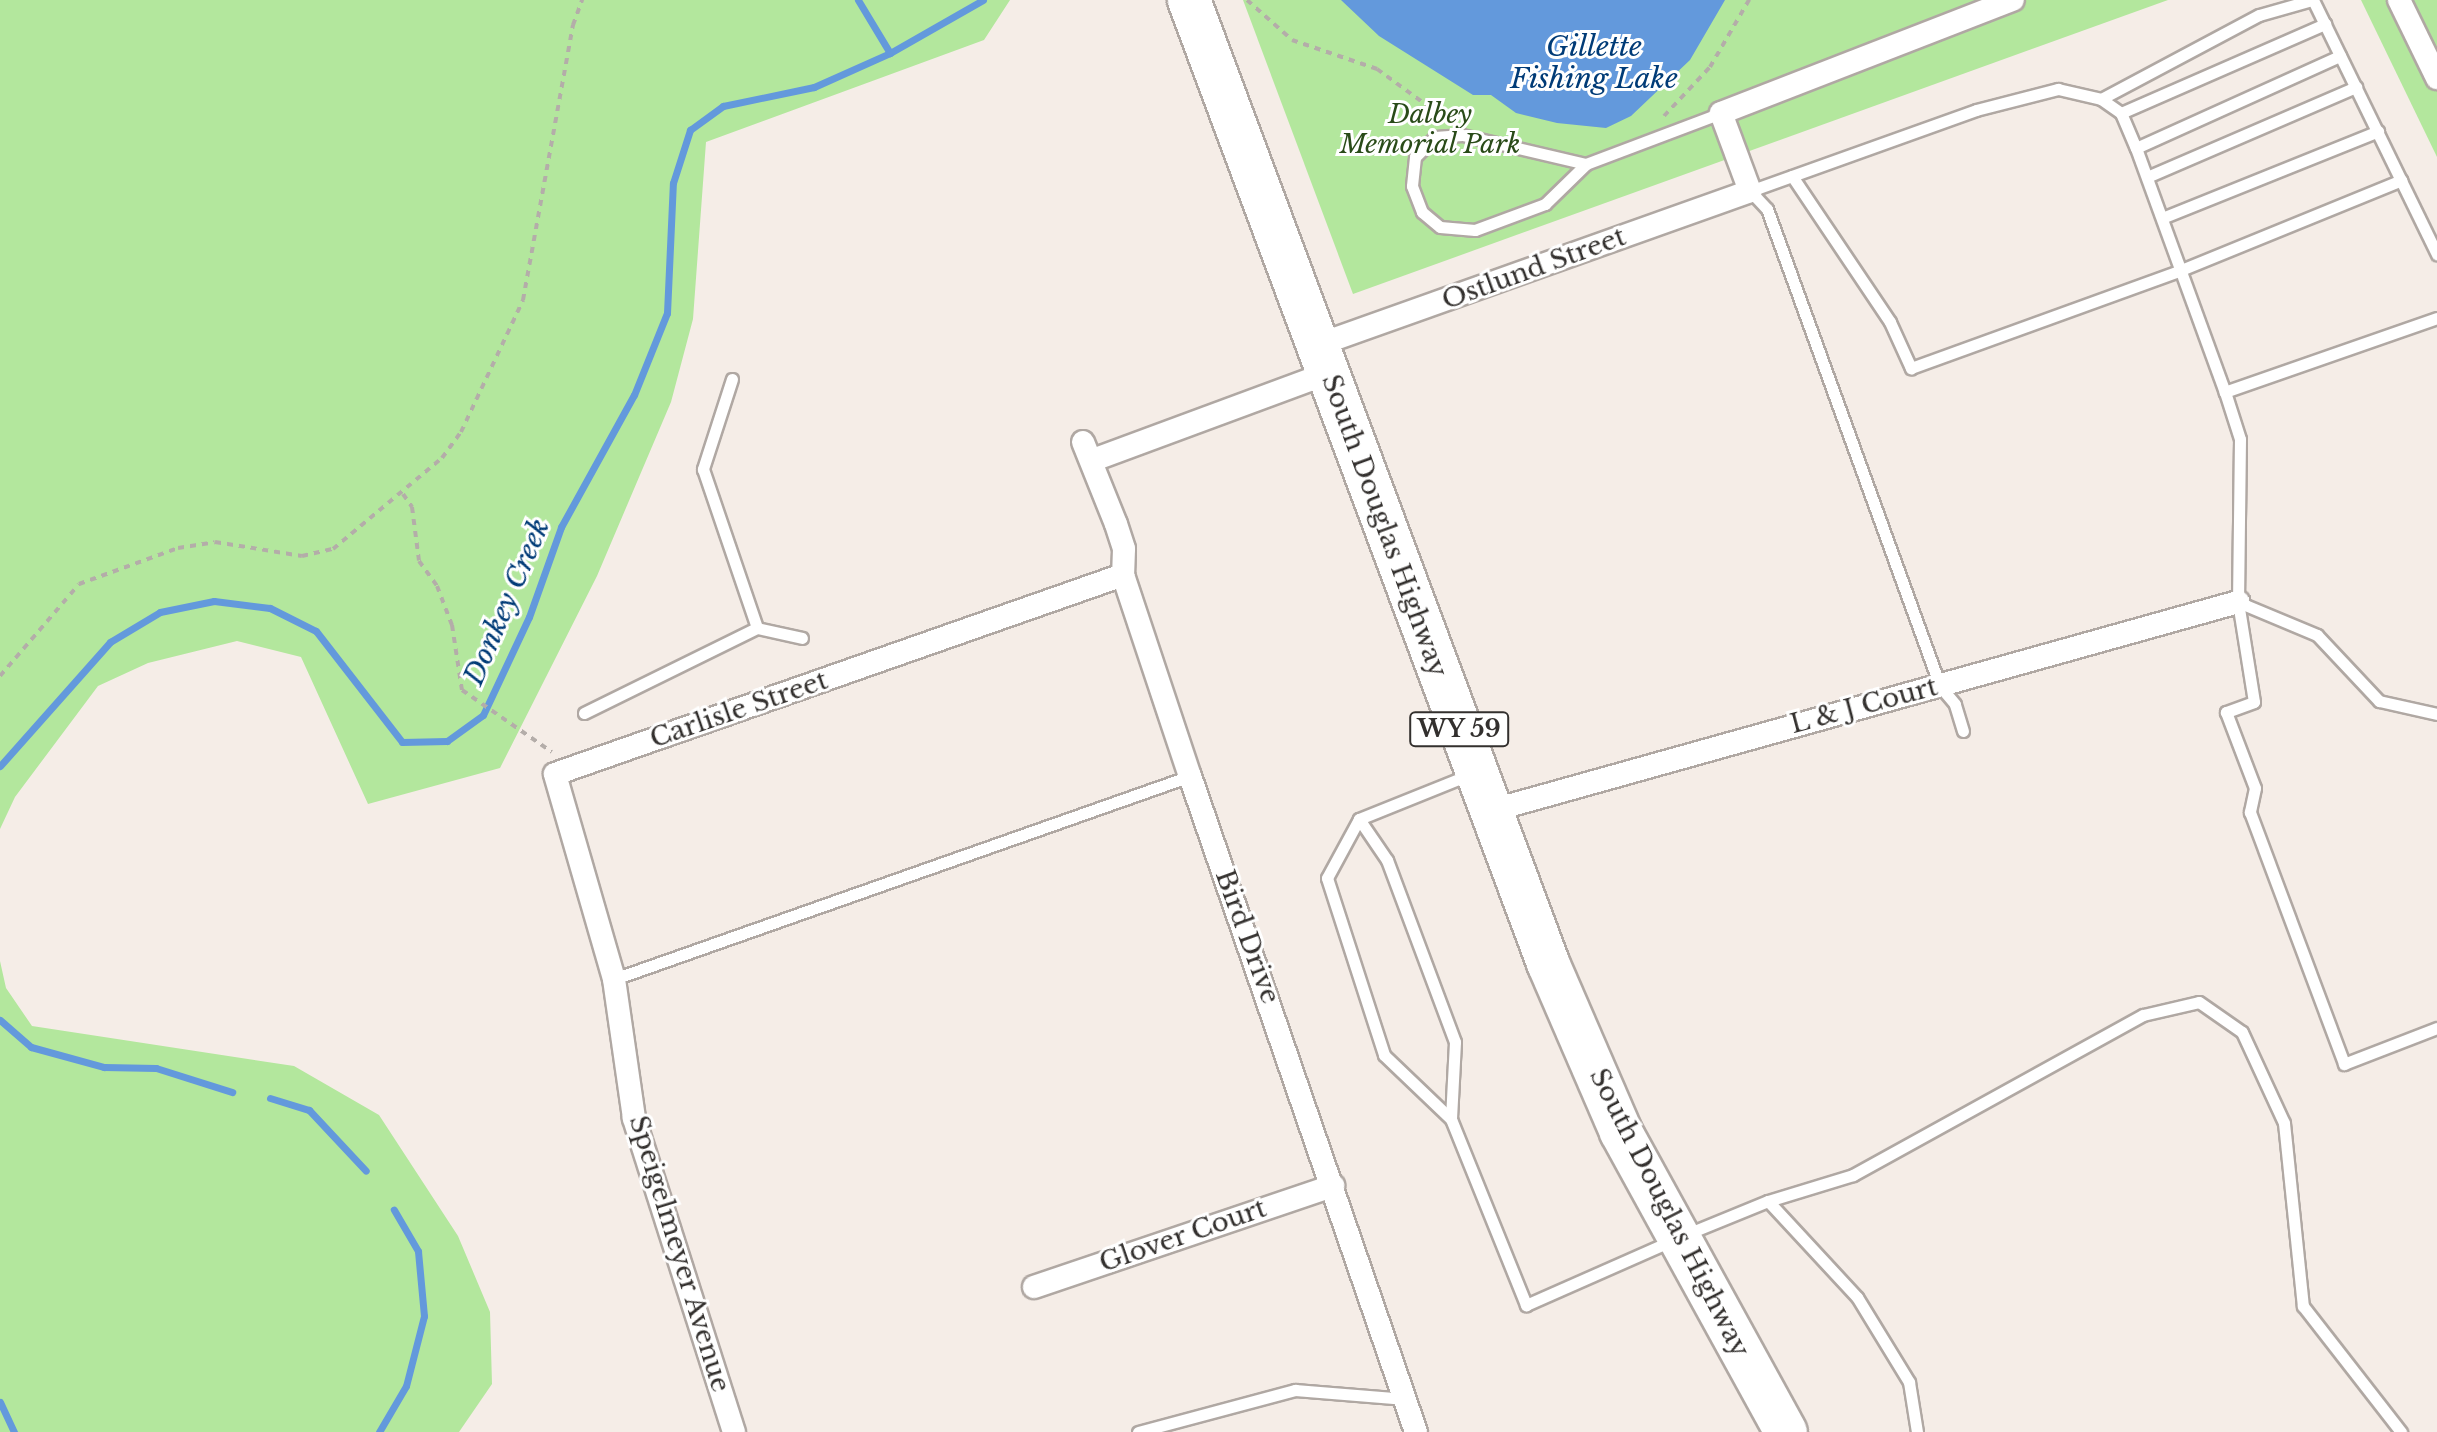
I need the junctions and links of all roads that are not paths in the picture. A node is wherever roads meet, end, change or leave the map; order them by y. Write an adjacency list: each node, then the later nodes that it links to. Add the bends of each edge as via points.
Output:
1 (1189, 0): 23 (highway, South Douglas Highway / WY 59)
2 (2013, 0): 10 (street)
3 (2312, 0): 5 (lane); 9 (lane, via 2259,15)
4 (2399, 0): 7 (street)
5 (2325, 24): 6 (lane); 11 (lane)
6 (2340, 56): 8 (lane); 13 (lane)
7 (2437, 78)
8 (2356, 87): 12 (lane); 16 (lane)
9 (2101, 99): 11 (lane); 15 (lane, via 2058,89 1976,110)
10 (1721, 113): 14 (lane); 18 (street)
11 (2121, 113): 13 (lane)
12 (2378, 131): 17 (lane); 19 (lane)
13 (2136, 148): 16 (lane)
14 (1586, 164): 14 (lane, via 1545,204 1475,230 1440,227 1422,212 1412,186 1415,157 1435,137 1462,135)
15 (1792, 176): 18 (lane); 21 (lane, via 1890,322 1911,368)
16 (2147, 177): 19 (lane)
17 (2401, 180): 20 (lane); 21 (lane)
18 (1750, 191): 23 (street, Ostlund Street); 30 (lane, via 1767,209)
19 (2162, 218): 21 (lane)
20 (2437, 254)
21 (2181, 270): 25 (lane)
22 (2437, 318): 25 (lane)
23 (1323, 359): 26 (street, Bird Drive, via 1088,451 1124,549); 34 (highway, South Douglas Highway / WY 59)
24 (732, 379): 28 (lane, via 703,469)
25 (2225, 392): 27 (lane, via 2240,439)
26 (1123, 575): 35 (street, Bird Drive); 38 (street, Carlisle Street, via 555,774)
27 (2238, 602): 30 (street, L & J Court); 32 (lane, via 2317,635 2379,701); 39 (lane, via 2254,702 2226,712 2255,788 2250,812 2344,1064)
28 (757, 628): 29 (lane); 31 (lane)
29 (802, 638)
30 (1940, 686): 33 (lane, via 1955,704); 36 (street, L & J Court)
31 (584, 713)
32 (2437, 715)
33 (1963, 731)
34 (1475, 772): 36 (highway, South Douglas Highway / WY 59); 37 (lane)
35 (1190, 776): 38 (lane); 41 (street, Bird Drive)
36 (1490, 811): 43 (highway, South Douglas Highway / WY 59, via 1615,1118)
37 (1359, 819): 40 (lane, via 1387,860 1455,1042); 40 (lane, via 1327,878 1384,1055)
38 (614, 979): 47 (street, Speigelmeyer Avenue, via 634,1118)
39 (2437, 1028)
40 (1451, 1119): 43 (lane, via 1526,1305)
41 (1333, 1186): 44 (street, Glover Court); 45 (street, Bird Drive)
42 (1768, 1201): 43 (lane); 51 (lane, via 1857,1297 1909,1382); 52 (lane, via 1853,1175 2143,1015 2199,1002 2242,1032 2284,1123 2303,1306)
43 (1676, 1238): 50 (highway, South Douglas Highway / WY 59)
44 (1034, 1287)
45 (1406, 1399): 46 (lane, via 1295,1390); 49 (street, Bird Drive)
46 (1159, 1428): 48 (lane)
47 (734, 1432)
48 (1138, 1432)
49 (1416, 1432)
50 (1786, 1432)
51 (1917, 1432)
52 (2401, 1432)

